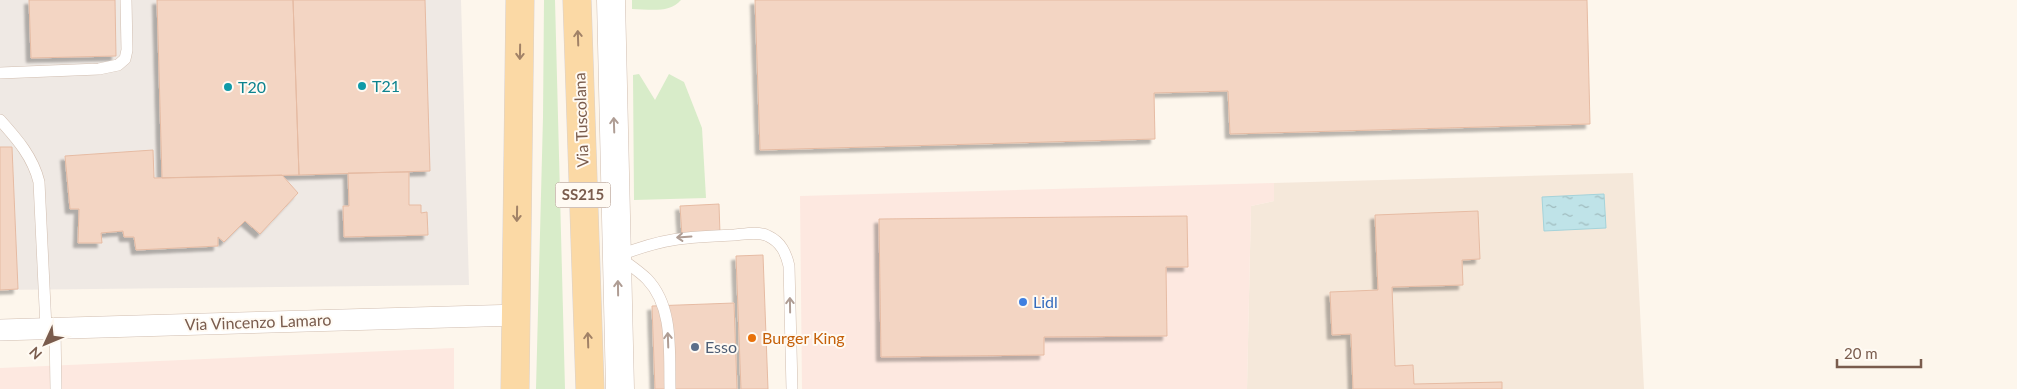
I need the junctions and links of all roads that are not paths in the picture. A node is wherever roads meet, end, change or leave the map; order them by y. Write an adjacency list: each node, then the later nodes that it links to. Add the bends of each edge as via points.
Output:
1 (126, 0): 5 (lane, via 127,50 125,59 118,64 99,69)
2 (577, 0): 13 (main road, Via Tuscolana / SS215, one-way to 2)
3 (611, 0): 7 (street, Via Tuscolana, one-way to 3)
4 (520, 1): 8 (main road, one-way to 8)
5 (0, 73)
6 (0, 120): 9 (lane, via 26,151 39,182)
7 (618, 256): 14 (street, Via Tuscolana, one-way to 7); 15 (lane, one-way to 7, via 667,320 661,300 646,278); 16 (lane, one-way to 7, via 789,266 785,252 775,240 761,234 676,238 654,242)
8 (515, 315): 9 (street, Via Vincenzo Lamaro); 12 (main road)
9 (50, 328): 10 (street, Via Vincenzo Lamaro); 11 (lane)
10 (0, 330)
11 (56, 389)
12 (515, 389)
13 (590, 389)
14 (620, 389)
15 (670, 389)
16 (792, 389)

